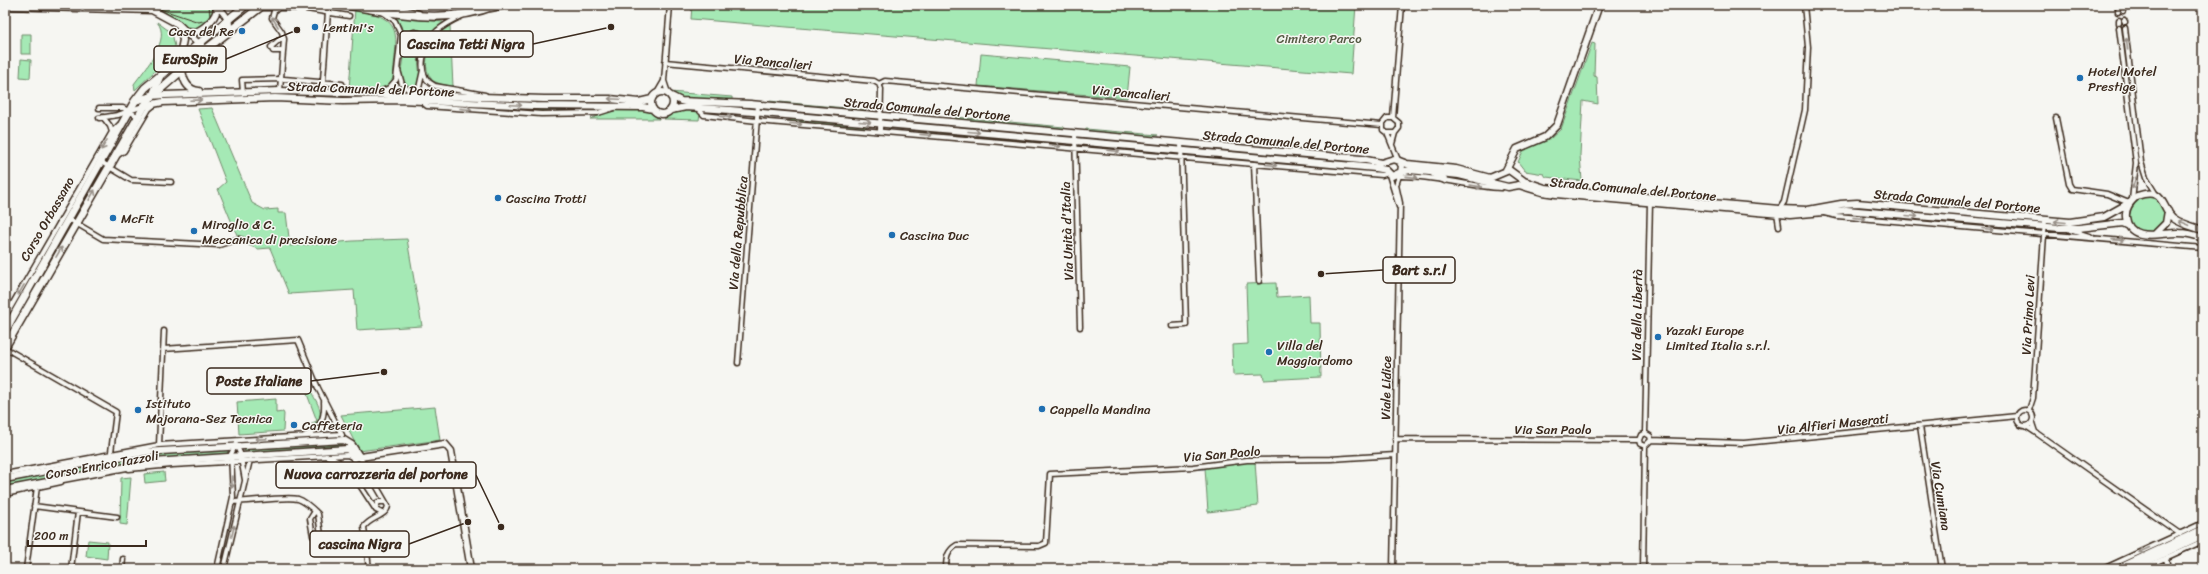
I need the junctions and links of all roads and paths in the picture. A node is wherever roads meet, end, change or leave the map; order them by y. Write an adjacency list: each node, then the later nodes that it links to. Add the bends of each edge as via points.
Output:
1 (217, 5): 28 (street); 32 (street, via 209,24 196,32)
2 (246, 5): 28 (main road, Corso Orbassano)
3 (347, 5): 19 (main road)
4 (365, 5): 24 (main road)
5 (388, 5): 27 (street)
6 (496, 5): 20 (main road)
7 (510, 5): 20 (street)
8 (670, 5): 40 (street)
9 (1402, 5): 77 (street)
10 (1599, 5): 94 (street, via 1557,125 1545,137 1520,147)
11 (1804, 5): 117 (street, via 1808,47 1805,110 1784,199)
12 (2119, 5): 23 (street)
13 (2125, 5): 21 (street)
14 (5, 6): 15 (street)
15 (62, 6): 16 (street)
16 (145, 7): 29 (street, via 167,16)
17 (261, 7): 18 (street, Corso Orbassano); 33 (main road, Corso Orbassano)
18 (280, 7): 22 (street, Corso Orbassano); 34 (street, one-way to 18, via 272,18 274,11)
19 (376, 10): 24 (main road); 39 (street, via 392,18 400,30)
20 (485, 10): 26 (main road)
21 (2124, 11)
22 (328, 12): 25 (street, Corso Orbassano); 48 (street, Strada Comunale del Portone)
23 (2118, 12)
24 (401, 13): 27 (main road)
25 (349, 16)
26 (462, 16): 27 (main road); 41 (street, via 442,27 433,36)
27 (437, 17)
28 (228, 20): 33 (street, via 230,25); 35 (main road, Corso Orbassano)
29 (178, 24): 32 (street); 38 (street, via 183,40)
30 (2120, 28): 82 (street)
31 (2125, 28): 82 (street, one-way to 31)
32 (186, 31): 35 (street)
33 (226, 34): 36 (main road, Corso Orbassano)
34 (284, 39): 37 (street, Strada Comunale del Portone); 37 (street, via 280,39 271,47 273,51)
35 (199, 44): 36 (street); 38 (main road, Corso Orbassano)
36 (205, 50): 42 (main road, Corso Orbassano)
37 (283, 51): 46 (street, Strada Comunale del Portone)
38 (179, 60): 45 (main road, Corso Orbassano)
39 (399, 61): 41 (street, via 405,37 414,32 419,33 424,39); 43 (street)
40 (666, 62): 47 (street); 50 (street, Via Pancalieri, via 866,80)
41 (422, 63): 44 (street)
42 (182, 69): 53 (street, via 188,87); 59 (main road, Corso Orbassano)
43 (398, 70): 56 (street, via 402,84); 57 (street, via 396,80 389,88)
44 (423, 70): 56 (street, via 419,88); 60 (street, via 429,82 435,86)
45 (161, 75): 59 (street); 62 (main road, Corso Orbassano)
46 (281, 80): 48 (street, Strada Comunale del Portone); 51 (street, Strada Comunale del Portone); 52 (street, Strada Comunale del Portone, via 242,80)
47 (664, 82): 55 (street); 58 (street)
48 (323, 83): 49 (street, Strada Comunale del Portone); 54 (street, Strada Comunale del Portone)
49 (342, 84)
50 (879, 84): 76 (street); 83 (street, Via Pancalieri, via 885,81)
51 (280, 91): 52 (street, Strada Comunale del Portone); 54 (street, Strada Comunale del Portone)
52 (243, 92): 53 (street, Strada Comunale del Portone)
53 (208, 93): 59 (street, Strada Comunale del Portone)
54 (322, 93): 57 (street, Strada Comunale del Portone)
55 (657, 93): 58 (street); 61 (street)
56 (413, 94): 57 (street, Strada Comunale del Portone); 60 (street, Strada Comunale del Portone); 63 (street); 64 (street)
57 (364, 95)
58 (670, 95): 66 (street, Strada Comunale del Portone, via 681,100); 72 (street, via 673,101)
59 (152, 96): 62 (street, Strada Comunale del Portone); 65 (street); 67 (main road, Corso Orbassano)
60 (493, 97): 61 (street, Strada Comunale del Portone, one-way to 60, via 639,102 610,99)
61 (652, 99): 71 (street)
62 (136, 100): 73 (main road, Corso Orbassano)
63 (400, 100): 64 (street, Strada Comunale del Portone); 65 (street, Strada Comunale del Portone, one-way to 63, via 275,98)
64 (421, 101): 68 (street, Strada Comunale del Portone, one-way to 68); 68 (street, Strada Comunale del Portone, one-way to 68, via 427,106 541,114 598,113)
65 (160, 102): 67 (street, Strada Comunale del Portone); 84 (street, Corso Orbassano, via 149,109)
66 (758, 105): 74 (street, Via della Repubblica); 76 (street, Strada Comunale del Portone)
67 (143, 106): 73 (street, Strada Comunale del Portone); 75 (main road, Corso Orbassano)
68 (615, 107): 71 (street, Strada Comunale del Portone)
69 (696, 107): 72 (street, Strada Comunale del Portone); 74 (street, Strada Comunale del Portone); 79 (street, Strada Comunale del Portone, one-way to 79, via 704,115)
70 (99, 108): 73 (street, Strada Comunale del Portone, via 123,108)
71 (653, 109): 72 (street, via 661,114)
72 (672, 110)
73 (128, 111): 75 (street); 80 (main road, Corso Orbassano); 86 (street, Strada Comunale del Portone, via 101,118 110,126)
74 (758, 112): 79 (street, Via della Repubblica); 81 (street, Strada Comunale del Portone, one-way to 81)
75 (138, 116): 84 (street); 95 (main road, Corso Orbassano)
76 (879, 116): 81 (street); 89 (street, Strada Comunale del Portone)
77 (1393, 118): 83 (street, via 1385,119); 88 (street, via 1399,123 1399,128)
78 (2056, 118): 115 (street, via 2072,189 2107,194)
79 (758, 120): 85 (street, Strada Comunale del Portone, one-way to 85); 141 (street, Via della Repubblica)
80 (122, 121): 86 (street, Corso Orbassano); 97 (main road, Corso Orbassano, via 119,132)
81 (879, 123): 85 (street); 91 (street, Strada Comunale del Portone, one-way to 91)
82 (2134, 124): 113 (street, via 2146,178); 115 (street, one-way to 115, via 2137,173)
83 (1382, 125): 87 (street)
84 (139, 128): 95 (street, Corso Orbassano, via 124,152)
85 (880, 131): 91 (street, Strada Comunale del Portone, one-way to 91)
86 (112, 132): 107 (street, Corso Orbassano, one-way to 107)
87 (1387, 133): 88 (street); 92 (street)
88 (1394, 133): 92 (street)
89 (1075, 134): 90 (street, Strada Comunale del Portone); 91 (street, Via Unità d'Italia)
90 (1181, 143): 93 (street); 96 (street, Strada Comunale del Portone, via 1381,163)
91 (1075, 144): 93 (street, Strada Comunale del Portone, one-way to 93); 136 (street, Via Unità d'Italia)
92 (1392, 146): 96 (street)
93 (1181, 154): 98 (street, Strada Comunale del Portone); 99 (street, Strada Comunale del Portone); 135 (street, via 1186,325)
94 (1511, 158): 103 (street); 106 (street)
95 (113, 159): 100 (main road, Corso Orbassano)
96 (1394, 161): 103 (street, Strada Comunale del Portone, via 1456,169 1493,178); 104 (street, Strada Comunale del Portone); 105 (street, via 1402,166)
97 (101, 162): 100 (street); 107 (main road, Corso Orbassano)
98 (1254, 164): 101 (street, Strada Comunale del Portone, one-way to 101); 133 (street)
99 (1343, 164): 101 (street, Strada Comunale del Portone); 104 (street, Strada Comunale del Portone)
100 (108, 166): 111 (street, via 131,180); 121 (main road, Corso Orbassano, one-way to 100)
101 (1327, 170): 104 (street, Strada Comunale del Portone, via 1382,175)
102 (1431, 172): 105 (street, Strada Comunale del Portone); 108 (street); 109 (street, Strada Comunale del Portone)
103 (1504, 172): 106 (street, Strada Comunale del Portone); 112 (street, via 1500,179)
104 (1388, 173): 105 (street, Strada Comunale del Portone, via 1395,176); 116 (street, Viale Lidice)
105 (1400, 174): 110 (street, Strada Comunale del Portone, one-way to 110); 116 (street, Viale Lidice, via 1396,185 1400,199)
106 (1516, 174): 112 (street); 114 (street, Strada Comunale del Portone, via 1534,185 1545,188)
107 (91, 175): 120 (main road, Corso Orbassano); 134 (street, Corso Orbassano, one-way to 134)
108 (1438, 175): 109 (street); 110 (street, Strada Comunale del Portone)
109 (1446, 176): 110 (street, Strada Comunale del Portone); 112 (street, Strada Comunale del Portone, one-way to 112)
110 (1426, 178)
111 (171, 182)
112 (1508, 186): 114 (street, Strada Comunale del Portone, via 1520,185 1542,192)
113 (2157, 196): 115 (street, Strada Comunale del Portone, via 2142,194); 118 (street)
114 (1650, 200): 117 (street, Strada Comunale del Portone); 150 (street, Via della Libertà)
115 (2131, 202): 122 (street, Strada Comunale del Portone, one-way to 122, via 2096,219); 124 (street, via 2126,215)
116 (1399, 207): 153 (street, Viale Lidice)
117 (1778, 211): 119 (street, Strada Comunale del Portone, via 1800,215); 122 (street, Strada Comunale del Portone, via 1808,210 1857,203); 123 (street)
118 (2168, 211): 126 (street, one-way to 118, via 2175,219); 128 (street, via 2163,228)
119 (1820, 212): 122 (street, Strada Comunale del Portone, one-way to 122, via 1846,210); 127 (street, Strada Comunale del Portone, one-way to 127, via 1837,216)
120 (69, 219): 121 (street, Corso Orbassano); 137 (main road, Corso Orbassano)
121 (76, 223): 130 (street, Corso Orbassano, via 103,240 219,245); 139 (main road, Corso Orbassano, one-way to 121)
122 (2044, 223): 125 (street, Strada Comunale del Portone); 127 (street, Via Primo Levi)
123 (1779, 226)
124 (2129, 226): 125 (street, Strada Comunale del Portone, via 2123,223); 128 (street, Strada Comunale del Portone, via 2139,234)
125 (2060, 228): 131 (street, Strada Comunale del Portone)
126 (2203, 230)
127 (2043, 234): 131 (street, Strada Comunale del Portone); 143 (street, Via Primo Levi, via 2034,398)
128 (2153, 235): 129 (street, Strada Comunale del Portone, via 2181,233)
129 (2203, 238)
130 (238, 239)
131 (2098, 239): 132 (street, Strada Comunale del Portone, one-way to 132)
132 (2203, 248)
133 (1259, 281)
134 (5, 317)
135 (1172, 326)
136 (1080, 327)
137 (5, 331)
138 (164, 331): 140 (street, Corso Enrico Tazzoli)
139 (5, 347): 144 (street, Corso Orbassano)
140 (163, 349): 142 (street, Corso Enrico Tazzoli, via 298,340); 157 (street, Corso Enrico Tazzoli)
141 (738, 363)
142 (324, 400): 151 (street, Corso Enrico Tazzoli, via 322,422); 152 (street, Corso Enrico Tazzoli)
143 (2029, 410): 145 (street, via 2021,411); 146 (street, via 2033,414)
144 (116, 412): 163 (street, Corso Enrico Tazzoli)
145 (2017, 416): 147 (street, Via Alfieri Maserati); 148 (street, via 2019,423)
146 (2032, 423): 148 (street); 149 (street)
147 (1920, 426): 155 (street, Via Alfieri Maserati, via 1744,443); 208 (street, Via Cumiana)
148 (2026, 426): 149 (street)
149 (2035, 432): 193 (street)
150 (1645, 433): 154 (street); 155 (street)
151 (300, 437): 152 (street, Corso Enrico Tazzoli); 156 (street, Corso Enrico Tazzoli, one-way to 156)
152 (343, 437): 158 (street, Corso Enrico Tazzoli); 162 (street, Corso Enrico Tazzoli); 167 (street, Corso Enrico Tazzoli, via 350,442)
153 (1395, 439): 154 (street, Via San Paolo); 166 (street, Viale Lidice)
154 (1638, 440): 159 (street)
155 (1651, 440): 159 (street)
156 (182, 443): 157 (street, Corso Enrico Tazzoli); 161 (street)
157 (159, 445): 160 (street, Corso Enrico Tazzoli)
158 (236, 446): 161 (street, Corso Enrico Tazzoli); 170 (street); 171 (street)
159 (1646, 446): 207 (street)
160 (140, 448): 163 (street, Corso Enrico Tazzoli); 164 (street, Corso Enrico Tazzoli)
161 (191, 448): 164 (street, Corso Enrico Tazzoli)
162 (348, 449): 168 (street, Corso Enrico Tazzoli); 170 (street, Corso Enrico Tazzoli)
163 (111, 452): 174 (street, Corso Enrico Tazzoli)
164 (128, 454): 175 (street, Corso Enrico Tazzoli)
165 (322, 455): 168 (street, Corso Enrico Tazzoli); 172 (street, Corso Enrico Tazzoli); 179 (street, Corso Enrico Tazzoli, via 348,468)
166 (1395, 455): 205 (street, Via San Paolo, via 1247,460 1193,467 1050,474 1046,544 957,545 948,553); 206 (street, Viale Lidice)
167 (359, 456): 168 (street, Corso Enrico Tazzoli); 185 (street, Corso Enrico Tazzoli); 204 (street, Corso Enrico Tazzoli, via 443,444 449,446)
168 (352, 457): 179 (street, Corso Enrico Tazzoli, via 364,480)
169 (196, 458): 171 (street, Corso Enrico Tazzoli); 173 (street); 181 (street, Corso Enrico Tazzoli, via 138,463)
170 (241, 458): 171 (street, Corso Enrico Tazzoli); 172 (street, Corso Enrico Tazzoli); 178 (street)
171 (231, 459): 173 (street, Corso Enrico Tazzoli); 183 (street, one-way to 183)
172 (250, 460): 178 (street)
173 (204, 463): 180 (street, Corso Enrico Tazzoli, via 120,470)
174 (21, 470): 175 (street, Corso Enrico Tazzoli); 176 (street, Corso Enrico Tazzoli)
175 (34, 473): 177 (street, Corso Enrico Tazzoli)
176 (5, 474)
177 (5, 479)
178 (245, 480): 184 (street)
179 (361, 484): 188 (street, Corso Enrico Tazzoli)
180 (36, 487): 182 (street, Corso Enrico Tazzoli); 186 (street)
181 (5, 490)
182 (5, 494)
183 (232, 502): 184 (street); 201 (street)
184 (240, 502): 187 (street, via 299,499); 202 (street, one-way to 184)
185 (385, 502): 188 (street, via 378,502); 188 (street, via 388,509)
186 (34, 506): 189 (street); 198 (street)
187 (315, 511): 187 (street, via 310,518 313,536 321,535)
188 (378, 511): 203 (street, via 364,527)
189 (78, 512): 190 (street); 199 (street)
190 (117, 517)
191 (2203, 523): 193 (street)
192 (2203, 529): 210 (street)
193 (2180, 534): 209 (street, one-way to 209)
194 (2203, 535): 211 (street)
195 (2203, 540): 196 (street)
196 (2166, 558): 212 (street); 213 (street)
197 (123, 559): 200 (street)
198 (26, 569)
199 (71, 569)
200 (122, 569)
201 (217, 569)
202 (224, 569)
203 (369, 569)
204 (471, 569)
205 (946, 569)
206 (1393, 569)
207 (1643, 569)
208 (1942, 569)
209 (2103, 569)
210 (2117, 569)
211 (2131, 569)
212 (2141, 569)
213 (2168, 569)

